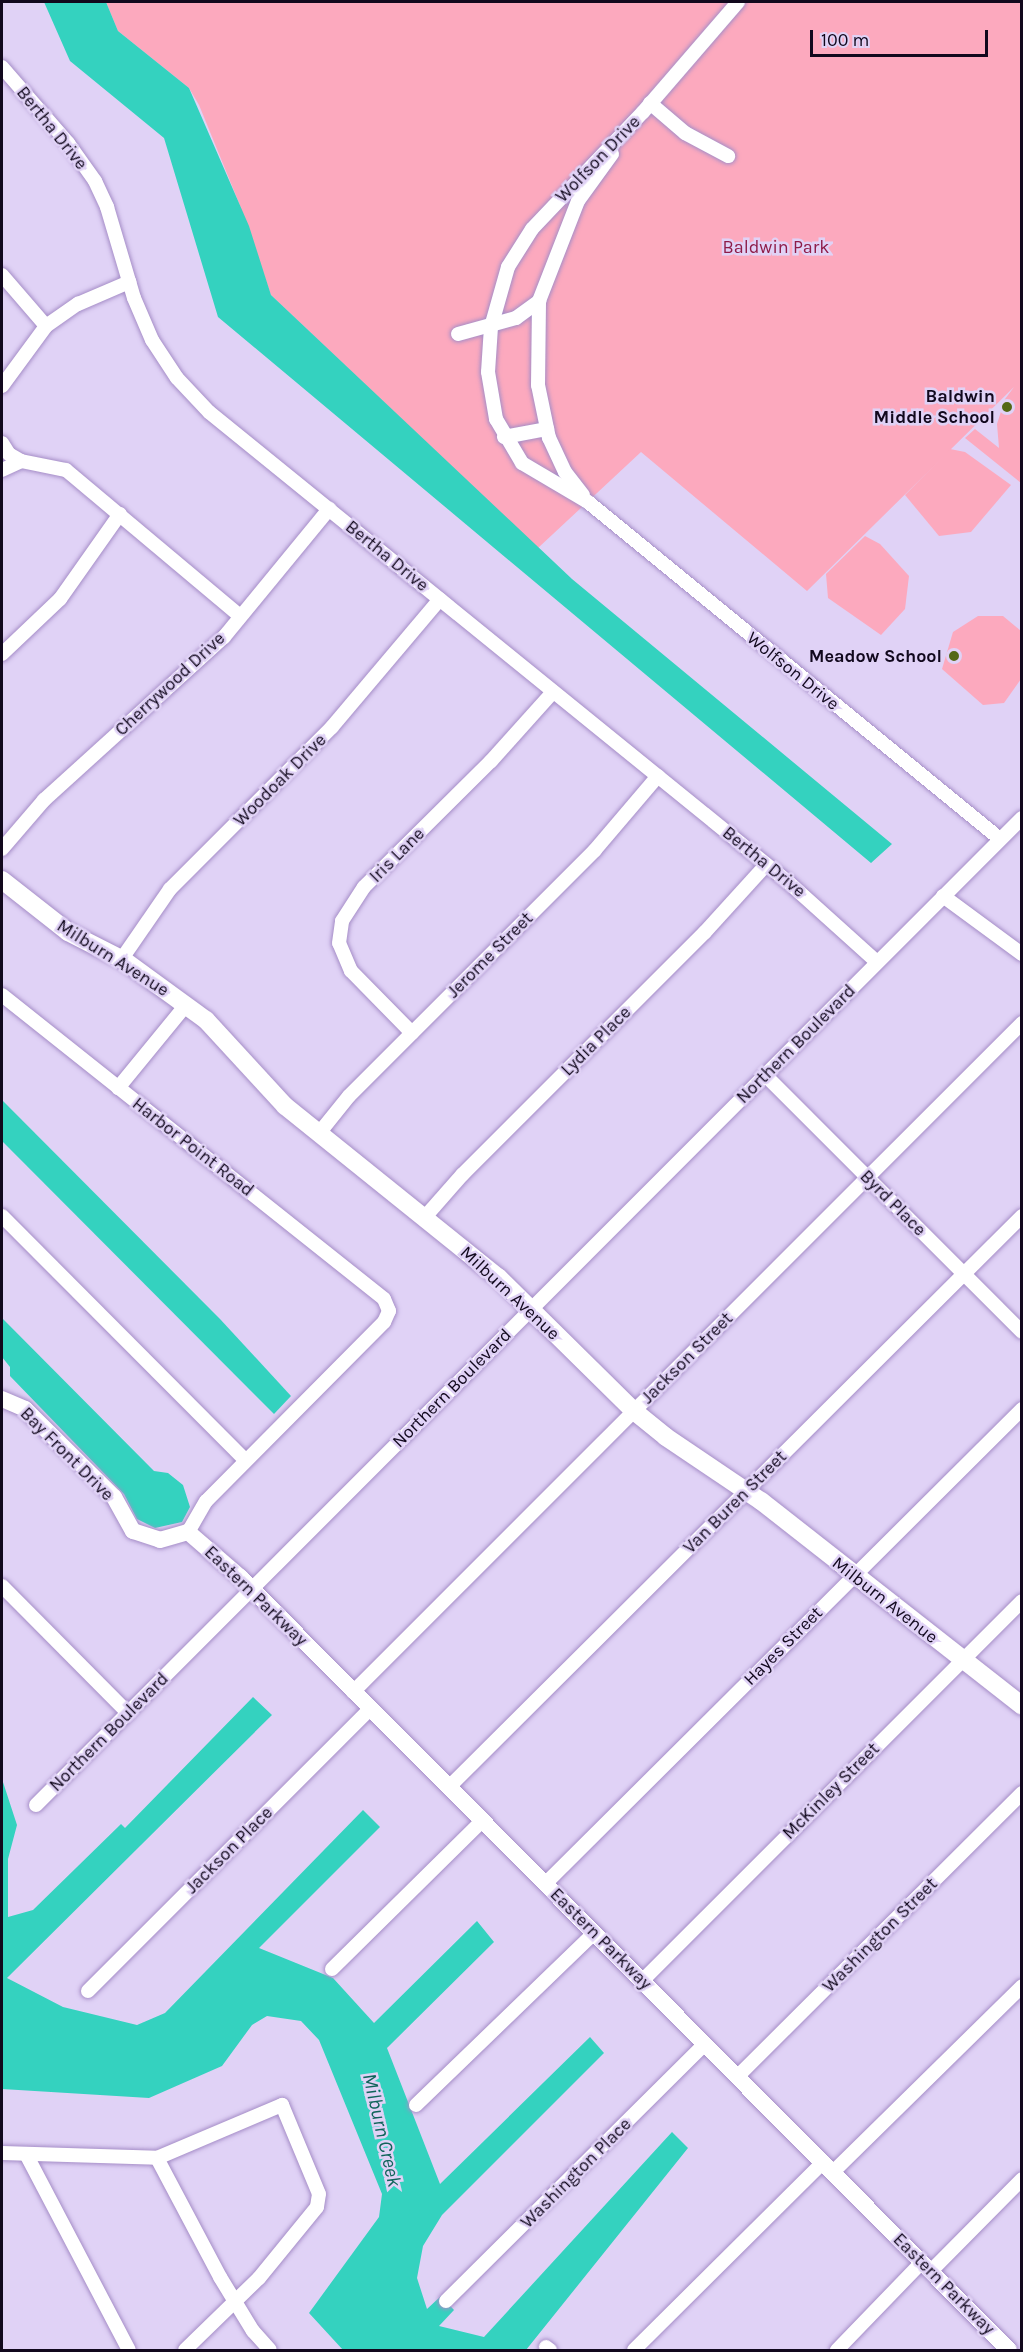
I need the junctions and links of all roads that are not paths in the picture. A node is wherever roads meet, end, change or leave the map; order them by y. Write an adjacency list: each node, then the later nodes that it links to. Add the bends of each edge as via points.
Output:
1 (738, 2): 3 (street)
2 (2, 67): 6 (street, Bertha Drive, via 68,143 94,181 118,240)
3 (646, 108): 4 (street); 7 (street, Wolfson Drive, via 579,201); 9 (street, Wolfson Drive, via 532,229 508,267)
4 (728, 156)
5 (2, 275): 8 (street)
6 (129, 282): 8 (street, via 78,304); 18 (street, Bertha Drive, via 152,340 177,378 209,412)
7 (539, 301): 9 (street, via 516,318); 12 (street, Wolfson Drive, via 538,385)
8 (46, 327): 11 (street)
9 (491, 327): 10 (street); 13 (street, Wolfson Drive, via 489,384)
10 (458, 334)
11 (2, 386)
12 (547, 429): 13 (street); 17 (street, Wolfson Drive, via 565,472)
13 (504, 437): 17 (street, Wolfson Drive, via 522,463)
14 (2, 443): 15 (street, via 9,454)
15 (21, 461): 16 (street); 19 (street, via 66,470)
16 (2, 470)
17 (588, 502): 26 (street, Wolfson Drive)
18 (329, 509): 20 (street, Bertha Drive); 21 (street, Cherrywood Drive)
19 (120, 514): 21 (street); 22 (street, via 60,599)
20 (440, 599): 23 (street, Bertha Drive); 32 (street, Woodoak Drive, via 332,727 170,890)
21 (240, 616): 27 (street, Cherrywood Drive, via 208,652 44,800)
22 (2, 654)
23 (553, 692): 24 (street, Bertha Drive); 37 (street, Iris Lane, via 491,761 364,887 342,921 339,943 351,971)
24 (658, 776): 28 (street, Bertha Drive); 37 (street, Jerome Street, via 595,850)
25 (1022, 818): 26 (street, Northern Boulevard)
26 (1000, 839): 30 (street, Northern Boulevard)
27 (2, 849)
28 (766, 865): 33 (street, Bertha Drive); 44 (street, Lydia Place, via 705,932 470,1166)
29 (2, 880): 32 (main road, Milburn Avenue, via 68,932)
30 (943, 896): 31 (street); 33 (street, Northern Boulevard)
31 (1022, 954)
32 (121, 960): 35 (main road, Milburn Avenue, via 160,983)
33 (877, 963): 38 (street, Northern Boulevard)
34 (2, 995): 39 (street, Harbor Point Road)
35 (186, 1005): 39 (street); 40 (main road, Milburn Avenue, via 227,1039 285,1106)
36 (1022, 1023): 41 (street, Jackson Street)
37 (411, 1033): 40 (street, Jerome Street, via 349,1096)
38 (765, 1075): 41 (street, Byrd Place); 46 (street, Northern Boulevard)
39 (118, 1088): 51 (street, Harbor Point Road, via 384,1299 389,1311 384,1322)
40 (320, 1132): 44 (main road, Milburn Avenue)
41 (868, 1178): 45 (street, Byrd Place); 50 (street, Jackson Street)
42 (2, 1216): 51 (street)
43 (1022, 1216): 45 (street, Van Buren Street)
44 (425, 1217): 46 (main road, Milburn Avenue, via 498,1277)
45 (963, 1274): 47 (street, Byrd Place); 52 (street, Van Buren Street)
46 (530, 1310): 50 (main road, Milburn Avenue); 56 (street, Northern Boulevard)
47 (1022, 1332)
48 (2, 1399): 53 (street, Bay Front Drive, via 25,1408 114,1497 133,1531 160,1540)
49 (1022, 1409): 54 (street, Hayes Street)
50 (634, 1411): 52 (main road, Milburn Avenue); 59 (street, Jackson Street)
51 (245, 1460): 53 (street, via 206,1501)
52 (747, 1491): 54 (main road, Milburn Avenue); 63 (street, Van Buren Street)
53 (188, 1532): 56 (street, Eastern Parkway)
54 (855, 1576): 58 (main road, Milburn Avenue); 67 (street, Hayes Street)
55 (2, 1586): 62 (street)
56 (251, 1590): 59 (street, Eastern Parkway); 62 (street, Northern Boulevard)
57 (1022, 1601): 58 (street, McKinley Street)
58 (962, 1660): 60 (main road, Milburn Avenue); 70 (street, McKinley Street)
59 (353, 1692): 61 (street, Eastern Parkway)
60 (1022, 1706)
61 (370, 1709): 63 (street, Eastern Parkway); 72 (street, Jackson Place)
62 (128, 1713): 65 (street, Northern Boulevard)
63 (449, 1787): 66 (street, Eastern Parkway)
64 (1022, 1794): 74 (street, Washington Street)
65 (36, 1805)
66 (482, 1821): 67 (street, Eastern Parkway); 69 (street)
67 (545, 1884): 68 (street, Eastern Parkway)
68 (594, 1933): 70 (street, Eastern Parkway); 75 (street)
69 (332, 1970)
70 (642, 1981): 73 (street, Eastern Parkway)
71 (1022, 1986): 79 (street)
72 (88, 1991)
73 (705, 2044): 74 (street, Eastern Parkway); 82 (street, Washington Place)
74 (738, 2076): 79 (street, Eastern Parkway)
75 (416, 2105)
76 (2, 2153): 77 (street)
77 (26, 2154): 78 (street); 85 (street)
78 (157, 2158): 83 (street); 83 (street, via 282,2105 319,2194 317,2207)
79 (828, 2167): 81 (street, Eastern Parkway); 88 (street)
80 (1022, 2179): 81 (street)
81 (927, 2266): 89 (street); 90 (street, Eastern Parkway)
82 (446, 2301)
83 (235, 2302): 86 (street); 87 (street)
84 (1022, 2344): 90 (street)
85 (129, 2350)
86 (185, 2350)
87 (270, 2350)
88 (634, 2350)
89 (837, 2350)
90 (1011, 2350)

